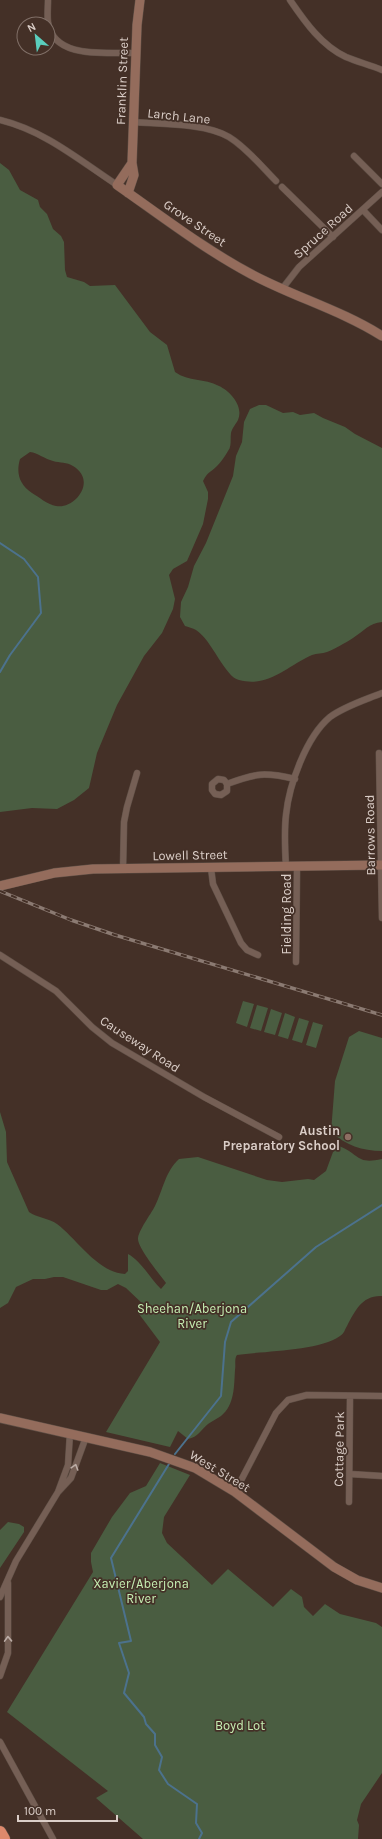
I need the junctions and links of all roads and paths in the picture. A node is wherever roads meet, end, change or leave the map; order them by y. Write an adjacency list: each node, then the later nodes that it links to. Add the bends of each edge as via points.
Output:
1 (48, 0): 4 (street, via 49,26 64,46 82,52)
2 (140, 0): 4 (main road, Franklin Street)
3 (290, 0): 5 (street, via 331,48 346,57)
4 (135, 53): 7 (main road, Franklin Street)
5 (382, 70)
6 (0, 120): 12 (street, Grove Street, via 44,136)
7 (133, 122): 9 (main road, Franklin Street); 10 (street, Larch Lane, via 201,128 221,133 238,143)
8 (354, 156): 11 (street)
9 (132, 163): 12 (main road); 15 (main road, Franklin Street, via 133,179)
10 (276, 181)
11 (382, 184)
12 (117, 185): 15 (main road, Grove Street)
13 (282, 187): 18 (street)
14 (382, 192): 16 (street, Spruce Road)
15 (128, 193): 19 (main road, Grove Street, via 227,260)
16 (362, 210): 17 (street); 18 (street, Spruce Road)
17 (382, 230)
18 (333, 237): 19 (street, Spruce Road, via 296,271)
19 (282, 289): 20 (main road, Grove Street, via 340,313)
20 (382, 336)
21 (382, 693): 24 (street, via 329,718 308,746)
22 (379, 753): 26 (street, Barrows Road)
23 (137, 773): 30 (street, via 124,822)
24 (295, 779): 25 (street, via 263,773); 27 (street, via 286,814)
25 (227, 784)
26 (382, 865): 28 (main road, Lowell Street); 32 (street, Barrows Road)
27 (286, 867): 28 (main road, Lowell Street); 29 (main road, Lowell Street)
28 (297, 867): 35 (street, Fielding Road)
29 (211, 868): 30 (main road, Lowell Street); 34 (street, via 213,884 241,943 247,950)
30 (123, 869): 31 (main road, Lowell Street, via 63,872)
31 (0, 886)
32 (382, 918)
33 (0, 955): 36 (street, Causeway Road, via 56,991 112,1043 204,1097)
34 (258, 955)
35 (296, 962)
36 (280, 1137)
37 (350, 1396): 38 (street); 42 (street, Cottage Park); 45 (street, via 300,1396 291,1398 283,1404)
38 (382, 1396)
39 (0, 1418): 40 (main road, West Street)
40 (70, 1434): 41 (main road, West Street); 44 (street, via 68,1465)
41 (86, 1437): 44 (street, one-way to 41, via 74,1473); 45 (main road, West Street, via 173,1459 195,1468)
42 (350, 1474): 43 (street); 46 (street, Cottage Park)
43 (382, 1476)
44 (58, 1492): 47 (street, via 16,1561)
45 (235, 1492): 48 (main road, West Street, via 334,1567 357,1580)
46 (349, 1502)
47 (8, 1580): 49 (street); 50 (street, one-way to 47, via 8,1653)
48 (382, 1588)
49 (0, 1597)
50 (0, 1676)
51 (0, 1742): 54 (street)
52 (0, 1832): 53 (highway)
53 (4, 1839)
54 (53, 1839)

